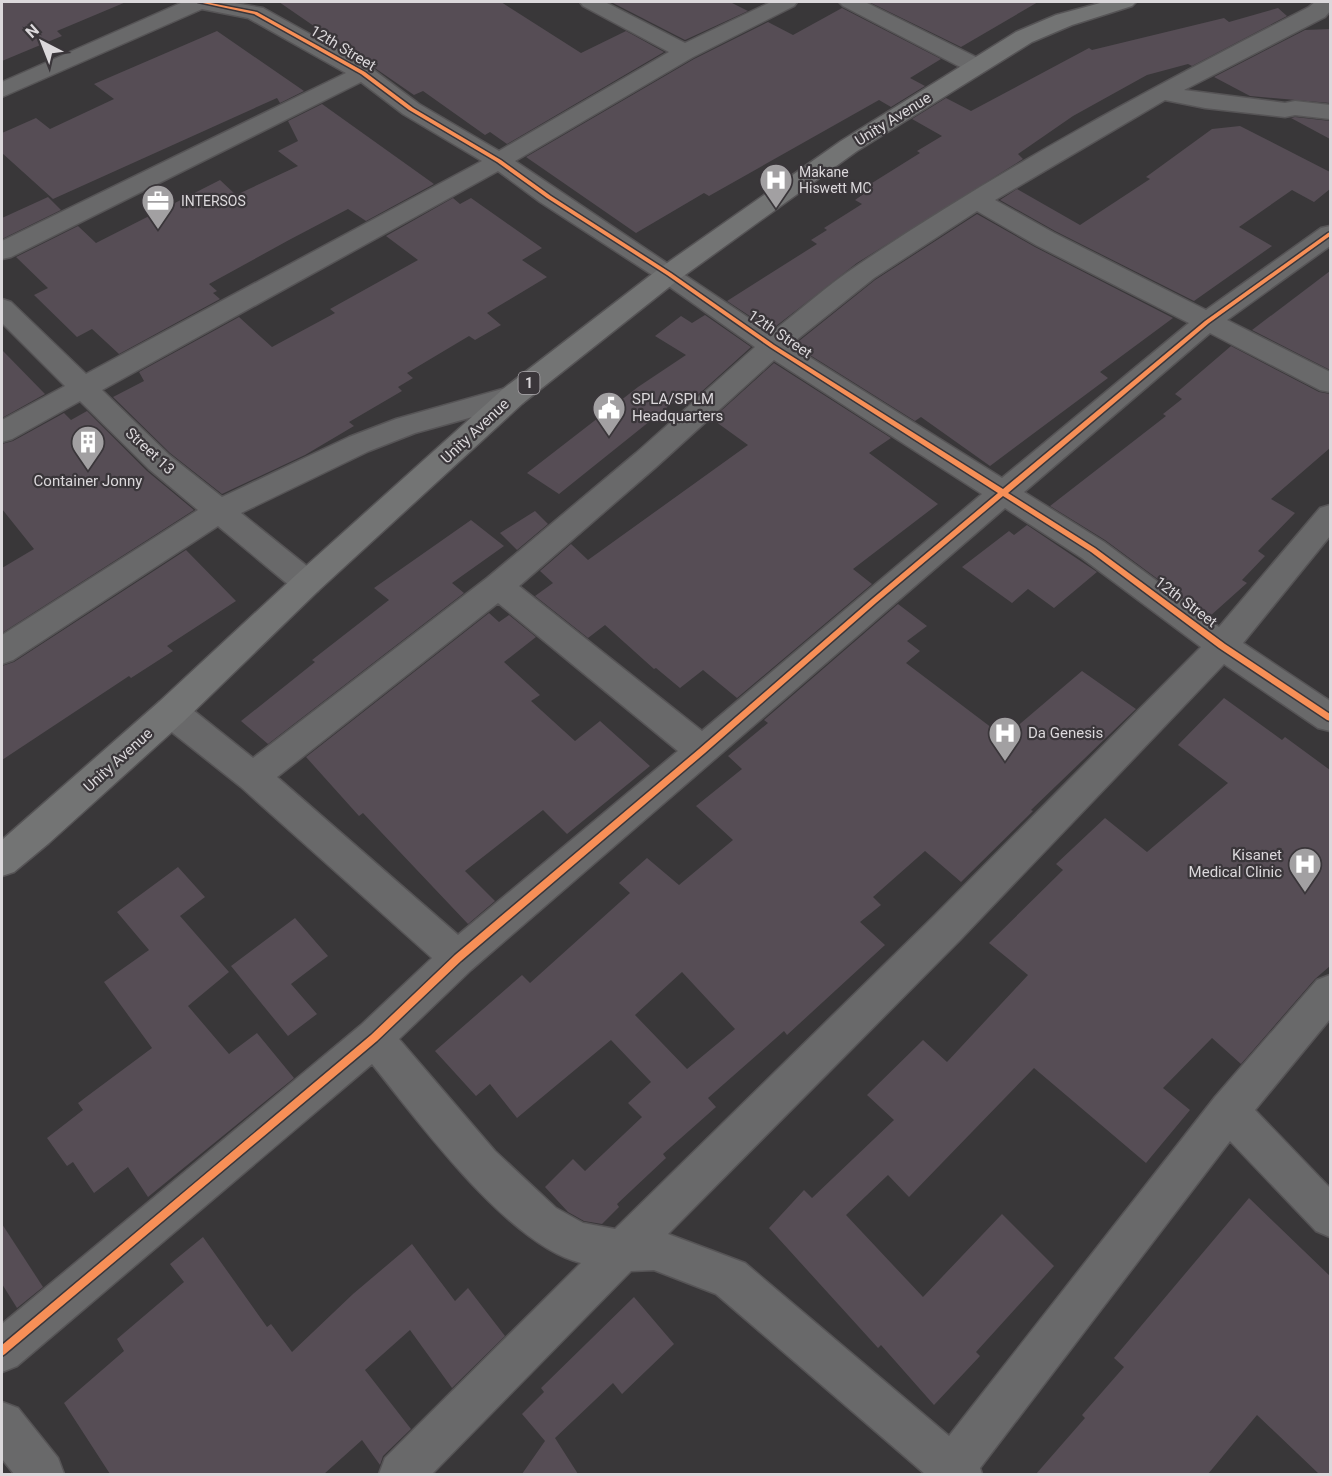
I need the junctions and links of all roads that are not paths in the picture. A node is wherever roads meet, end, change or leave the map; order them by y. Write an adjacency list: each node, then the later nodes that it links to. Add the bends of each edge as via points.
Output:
1 (200, 2): 9 (street, 12th Street, via 255,13); 10 (street)
2 (590, 2): 7 (street)
3 (787, 2): 7 (street)
4 (850, 2): 8 (street)
5 (1125, 2): 8 (main road, Unity Avenue / 1, via 1054,24)
6 (1327, 2): 11 (street, via 1317,12)
7 (685, 52): 13 (street)
8 (976, 66): 17 (main road, Unity Avenue / 1, via 849,146)
9 (363, 73): 13 (street, 12th Street, via 411,109); 16 (street)
10 (2, 90)
11 (1162, 92): 12 (street, via 1205,101); 14 (street)
12 (1330, 112)
13 (499, 160): 17 (street, 12th Street); 22 (street)
14 (977, 200): 19 (street); 20 (street, via 865,272)
15 (1330, 234): 19 (street)
16 (2, 251)
17 (669, 274): 20 (street, 12th Street); 23 (main road, Unity Avenue / 1)
18 (2, 308): 22 (street, Street 13)
19 (1208, 322): 21 (street); 25 (street)
20 (772, 346): 25 (street, 12th Street); 29 (street)
21 (1330, 383)
22 (83, 386): 24 (street); 26 (street, Street 13, via 159,462)
23 (513, 396): 26 (street, via 406,426 359,444); 28 (main road, Unity Avenue / 1)
24 (2, 432)
25 (1003, 495): 30 (street, 12th Street, via 1093,550); 34 (street, via 874,601)
26 (219, 511): 28 (street, Street 13); 31 (street)
27 (1330, 516): 30 (street)
28 (307, 583): 32 (main road, Unity Avenue / 1)
29 (498, 586): 34 (street); 35 (street)
30 (1222, 646): 33 (street, 12th Street); 42 (street, via 939,936)
31 (2, 651)
32 (171, 712): 35 (street); 36 (main road, Unity Avenue / 1)
33 (1330, 718)
34 (702, 752): 37 (street)
35 (253, 777): 37 (street)
36 (2, 861)
37 (458, 958): 39 (street)
38 (1330, 992): 40 (street)
39 (374, 1038): 42 (street, via 481,1165 542,1222 577,1242); 43 (street)
40 (1229, 1112): 41 (street); 45 (street)
41 (1330, 1217)
42 (622, 1251): 45 (street, via 654,1250 730,1278); 47 (street)
43 (2, 1351)
44 (2, 1424): 46 (street)
45 (953, 1472)
46 (42, 1474)
47 (401, 1474)

